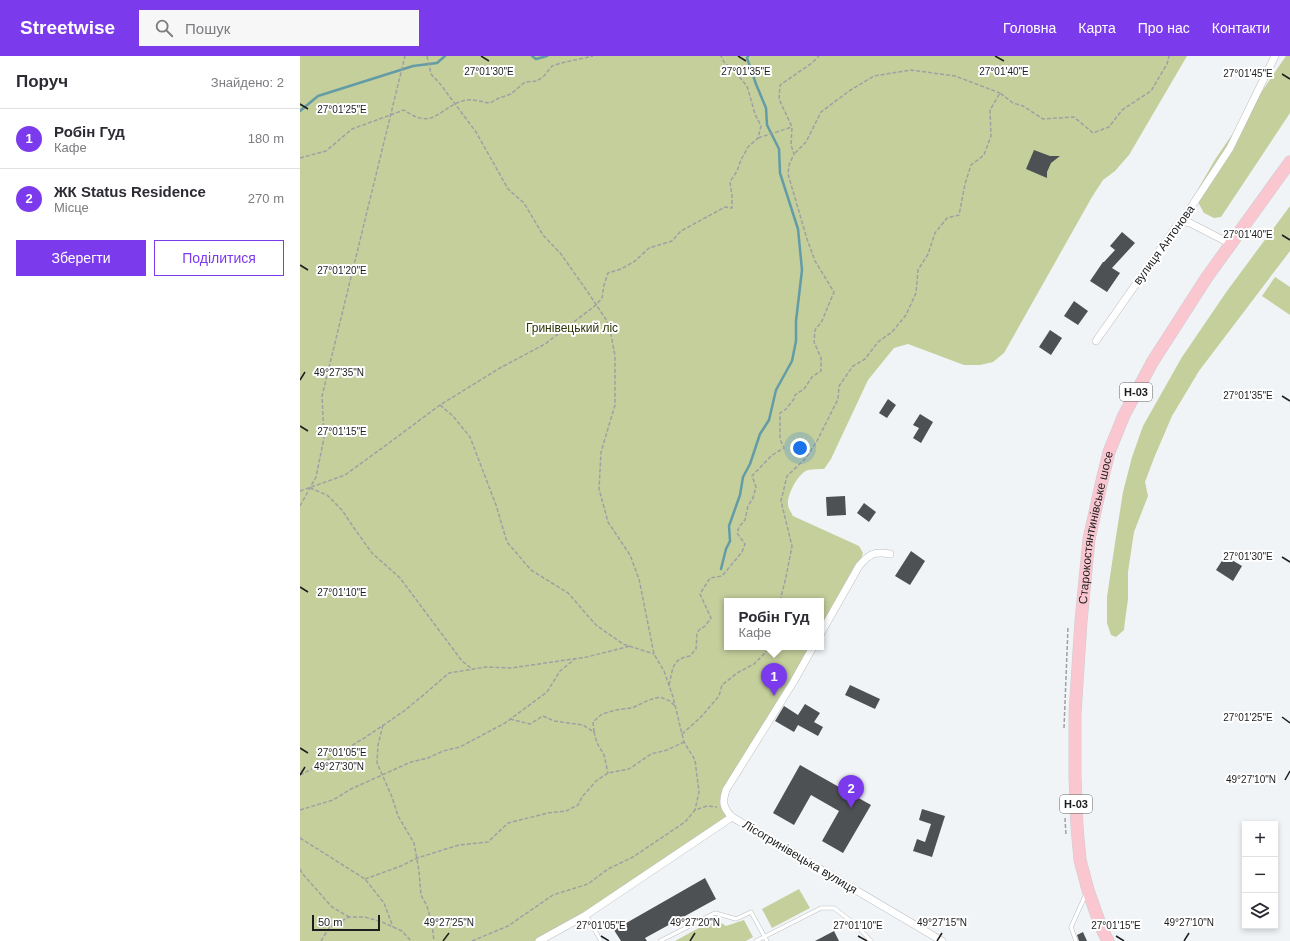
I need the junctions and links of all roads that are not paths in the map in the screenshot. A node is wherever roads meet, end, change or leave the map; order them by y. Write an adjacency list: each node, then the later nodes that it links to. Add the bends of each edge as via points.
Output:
1 (1274, 56): 3 (street, вулиця Антонова, via 1230,148)
2 (1290, 162): 4 (main road, Старокостянтинівське шосе / Н-03)
3 (1182, 221): 4 (street); 5 (street, вулиця Антонова)
4 (1231, 244): 10 (main road, Старокостянтинівське шосе / Н-03, via 1153,361 1124,415 1109,452 1089,539 1075,713 1077,827 1080,860)
5 (1096, 341)
6 (890, 554): 7 (street, via 873,553 866,557)
7 (824, 628)
8 (811, 650): 9 (street, via 726,790 723,798 725,810)
9 (732, 817): 11 (street, Лісогринівецька вулиця); 19 (street, Лісогринівецька вулиця)
10 (1088, 890): 20 (lane, via 1071,927); 21 (main road, Старокостянтинівське шосе / Н-03)
11 (586, 915): 13 (street, Лісогринівецька вулиця); 14 (lane)
12 (764, 937): 15 (lane, via 752,912 736,919 715,913); 16 (lane); 17 (lane); 18 (lane, via 822,908 834,908)
13 (539, 941)
14 (601, 941)
15 (660, 941)
16 (756, 941)
17 (766, 941)
18 (871, 941)
19 (942, 941)
20 (1076, 941)
21 (1108, 941)

